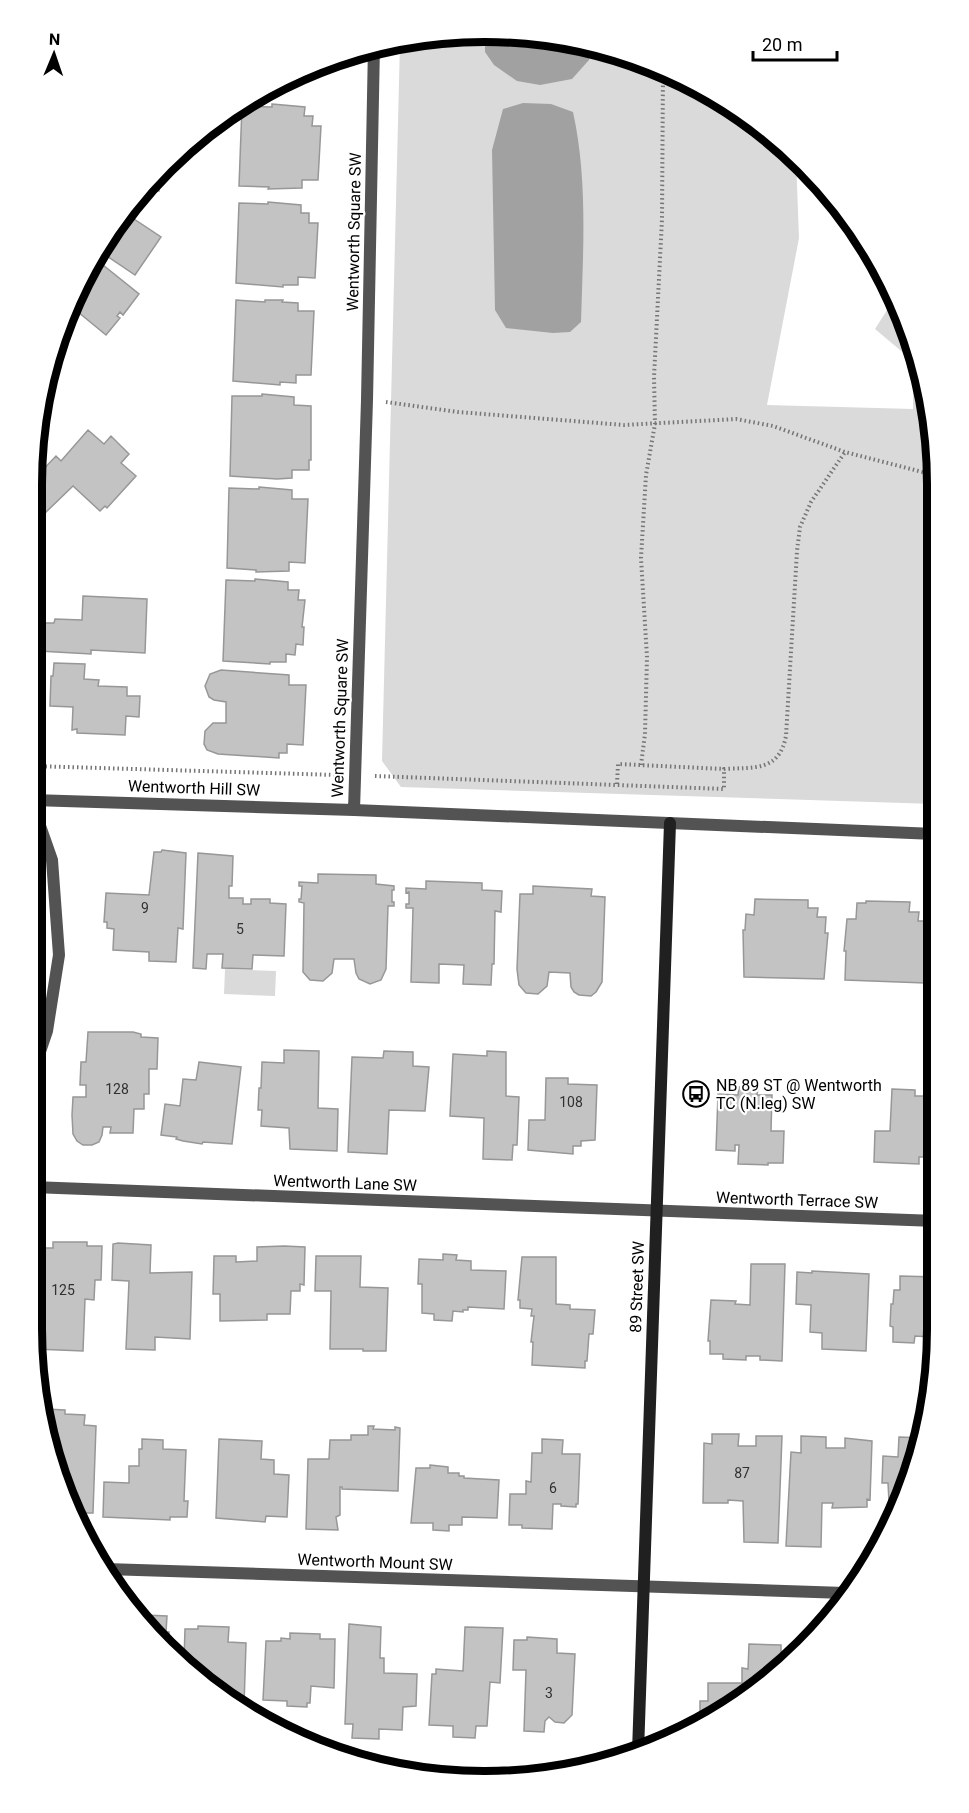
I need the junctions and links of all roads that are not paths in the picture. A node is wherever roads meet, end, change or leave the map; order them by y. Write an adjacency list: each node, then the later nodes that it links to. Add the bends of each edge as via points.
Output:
1 (374, 56): 3 (street, Wentworth Square SW)
2 (42, 801): 3 (street, Wentworth Hill SW)
3 (354, 810): 4 (street, Wentworth Square SW)
4 (670, 823): 6 (street, Wentworth Square SW); 9 (street, 89 Street SW)
5 (42, 830): 7 (street, via 52,860 59,955)
6 (927, 834)
7 (42, 1046)
8 (42, 1187): 9 (street, Wentworth Lane SW)
9 (657, 1211): 10 (street, Wentworth Terrace SW); 12 (street, 89 Street SW)
10 (927, 1221)
11 (114, 1569): 12 (street, Wentworth Mount SW)
12 (644, 1586): 13 (street); 14 (street, 89 Street SW)
13 (839, 1593)
14 (638, 1743)

